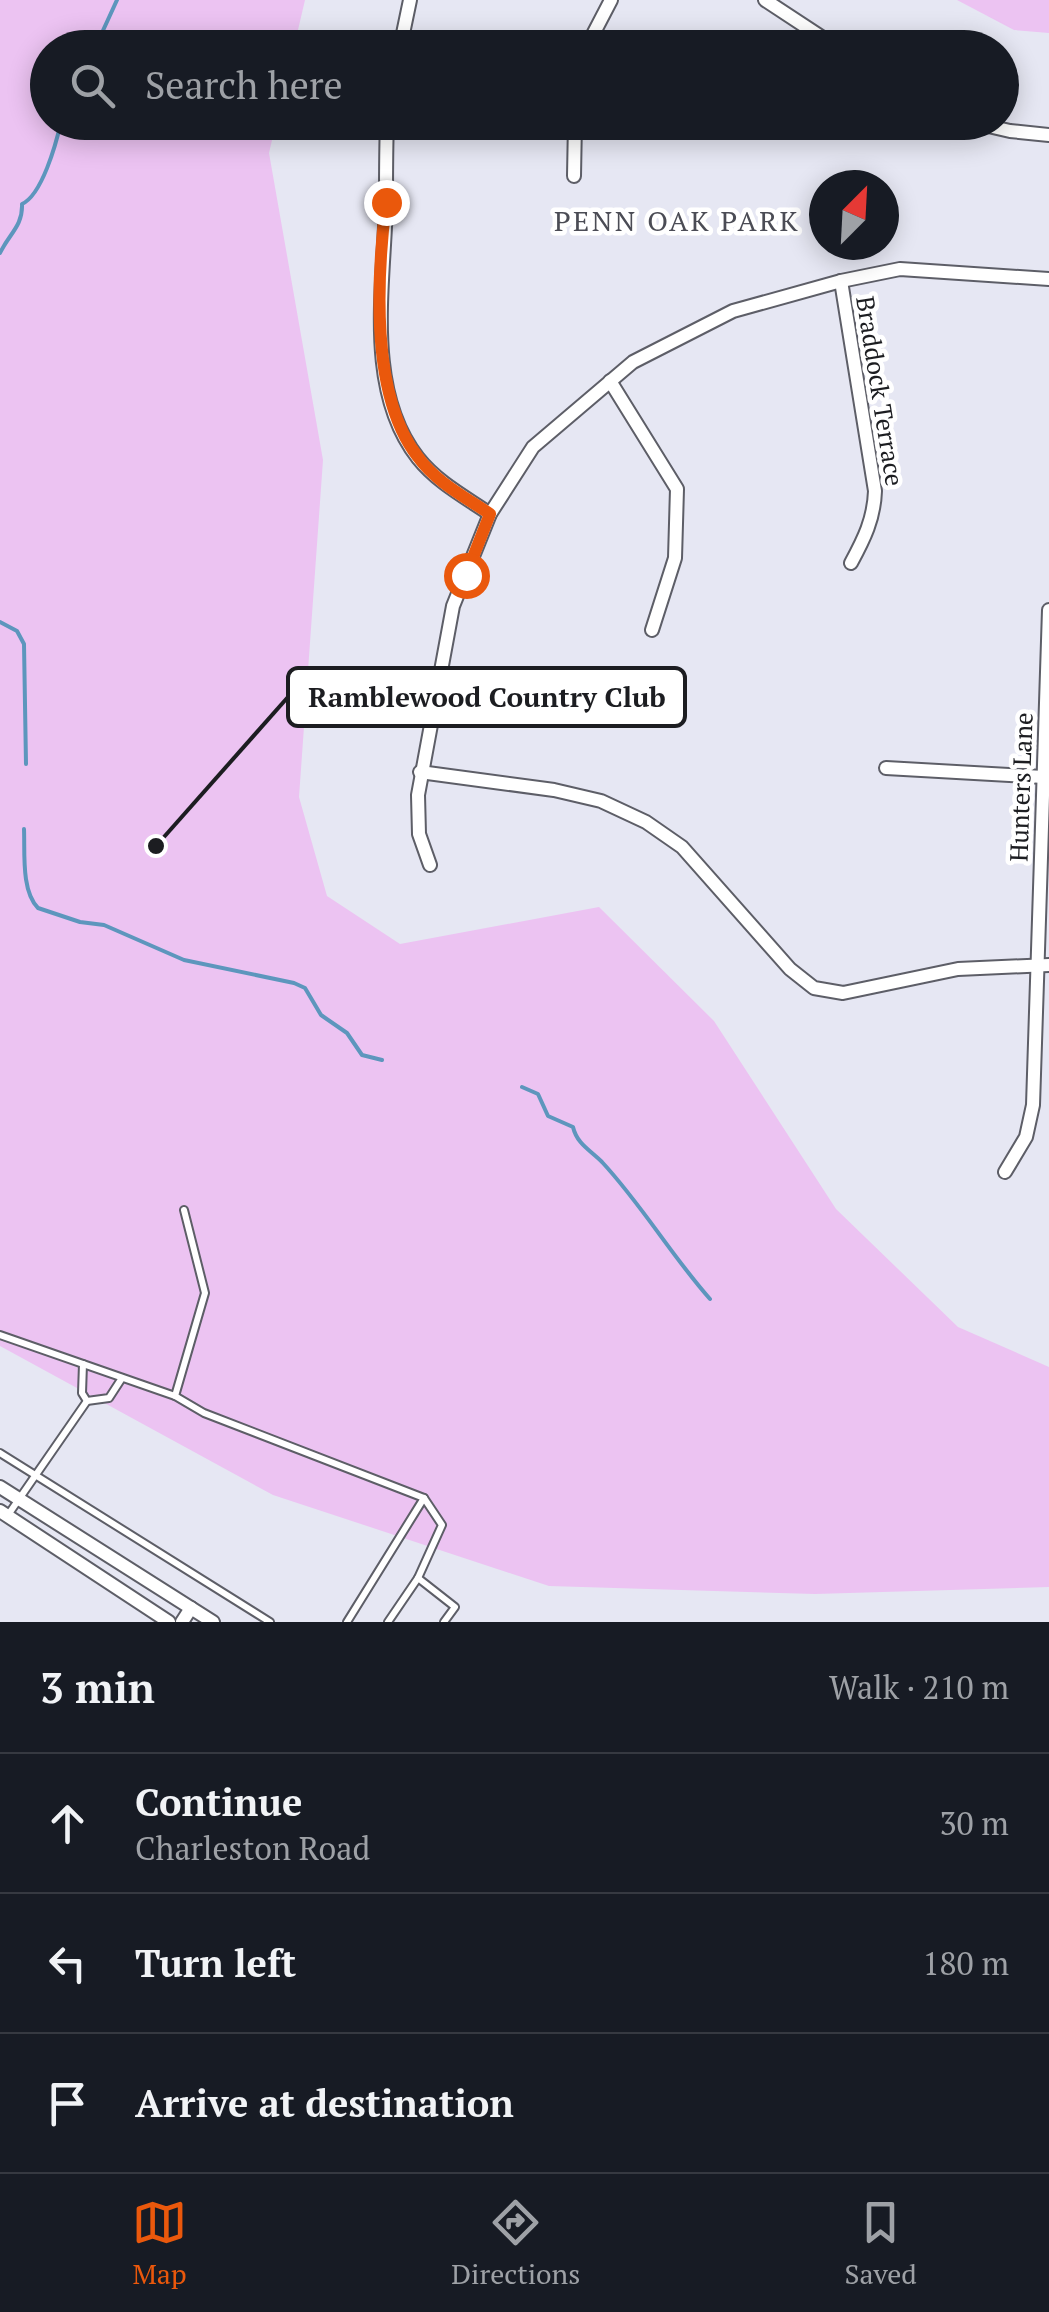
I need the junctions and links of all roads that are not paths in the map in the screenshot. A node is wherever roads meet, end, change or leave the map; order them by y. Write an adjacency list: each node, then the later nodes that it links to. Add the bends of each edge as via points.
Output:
1 (410, 0): 4 (street)
2 (611, 0): 5 (street)
3 (764, 0): 6 (street)
4 (404, 30)
5 (595, 30)
6 (804, 30)
7 (1019, 131): 8 (street)
8 (1049, 135)
9 (387, 140): 15 (street, via 382,325 391,408 428,469)
10 (575, 140): 11 (street)
11 (574, 176)
12 (1049, 279): 13 (street, via 900,269)
13 (841, 280): 14 (street, via 733,311 633,362); 16 (street, Braddock Terrace, via 874,491 869,528)
14 (610, 382): 15 (street, via 533,447); 18 (street, via 677,489 675,558)
15 (490, 514): 20 (street, via 453,606)
16 (851, 562)
17 (1049, 610): 21 (street, Hunters Lane)
18 (652, 630)
19 (886, 768): 21 (street)
20 (420, 772): 22 (street, via 417,822); 23 (street, via 554,790 601,801 646,822 682,847 814,988 843,993 958,969)
21 (1044, 777): 23 (street, Hunters Lane)
22 (430, 864)
23 (1042, 965): 24 (street, Hunters Lane, via 1033,1105 1026,1137)
24 (1006, 1172)
25 (184, 1210): 29 (lane, via 204,1293)
26 (0, 1336): 27 (lane)
27 (83, 1364): 28 (lane); 30 (lane)
28 (122, 1378): 29 (lane); 30 (lane, via 109,1398)
29 (175, 1396): 34 (lane)
30 (87, 1400): 32 (lane)
31 (0, 1453): 32 (lane)
32 (35, 1477): 35 (lane); 42 (lane)
33 (0, 1487): 35 (street)
34 (424, 1498): 37 (lane, via 442,1525); 43 (lane)
35 (19, 1499): 36 (lane); 38 (street)
36 (4, 1514): 39 (street)
37 (418, 1578): 44 (lane); 45 (lane, via 455,1607)
38 (191, 1608): 40 (street); 41 (street)
39 (170, 1622)
40 (182, 1622)
41 (213, 1622)
42 (270, 1622)
43 (347, 1622)
44 (388, 1622)
45 (444, 1622)

